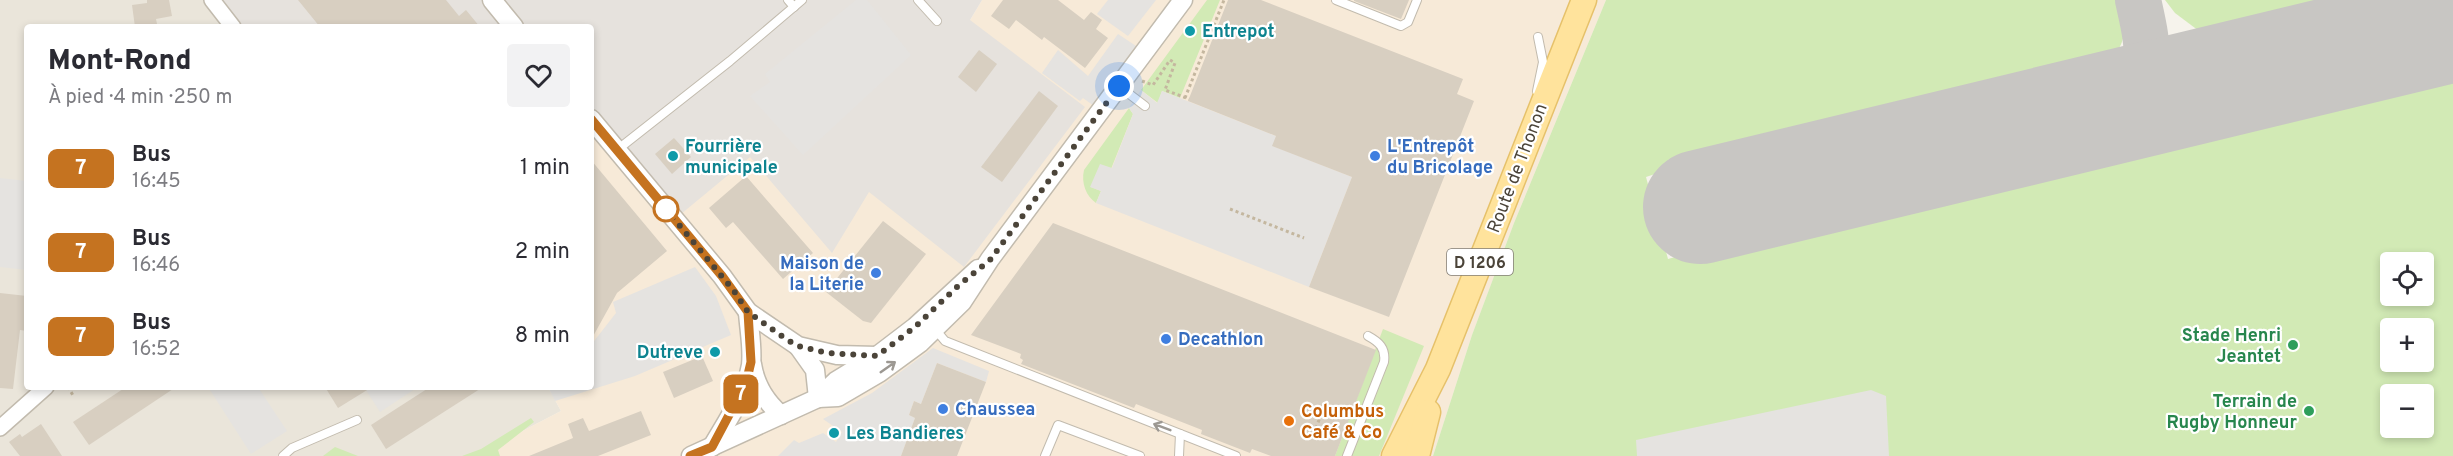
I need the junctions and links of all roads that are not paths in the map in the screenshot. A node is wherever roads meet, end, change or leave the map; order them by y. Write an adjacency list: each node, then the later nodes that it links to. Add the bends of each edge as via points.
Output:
1 (212, 0): 12 (street)
2 (492, 0): 13 (street)
3 (788, 0): 10 (lane)
4 (802, 0): 10 (lane)
5 (918, 0): 11 (lane)
6 (1184, 0): 15 (street)
7 (1336, 0): 8 (lane, via 1401,26 1408,22)
8 (1417, 0)
9 (1584, 0): 19 (main road, Route de Thonon / D 1206)
10 (794, 7): 18 (lane)
11 (938, 21)
12 (231, 24)
13 (512, 24)
14 (1538, 36): 19 (lane, via 1543,62)
15 (1123, 81): 16 (lane); 20 (street)
16 (1144, 106)
17 (594, 123): 18 (street)
18 (617, 150): 21 (street)
19 (1523, 154): 27 (main road, Route de Thonon / D 1206)
20 (990, 260): 22 (street, via 962,302); 25 (street)
21 (748, 312): 24 (street); 26 (street)
22 (935, 329): 29 (street, one-way to 22, via 838,398 852,390 893,364); 33 (lane, one-way to 22, via 945,341)
23 (1368, 336): 40 (lane, via 1381,345 1384,362)
24 (798, 346): 25 (street, via 837,355); 29 (street, via 815,370)
25 (877, 356): 29 (street, via 836,381)
26 (751, 362): 30 (street, via 759,387); 34 (street, via 738,400)
27 (1438, 369): 41 (main road, Route de Thonon / D 1206); 42 (main road, Route de Thonon / D 1206)
28 (43, 390): 32 (street)
29 (819, 398): 30 (street)
30 (781, 415): 34 (street)
31 (357, 420): 35 (lane, via 292,448)
32 (0, 428)
33 (1180, 434): 38 (lane); 39 (lane)
34 (700, 453)
35 (283, 456)
36 (1045, 456): 37 (lane, via 1058,425)
37 (1140, 456)
38 (1179, 456)
39 (1236, 456)
40 (1347, 456)
41 (1394, 456)
42 (1417, 456)

